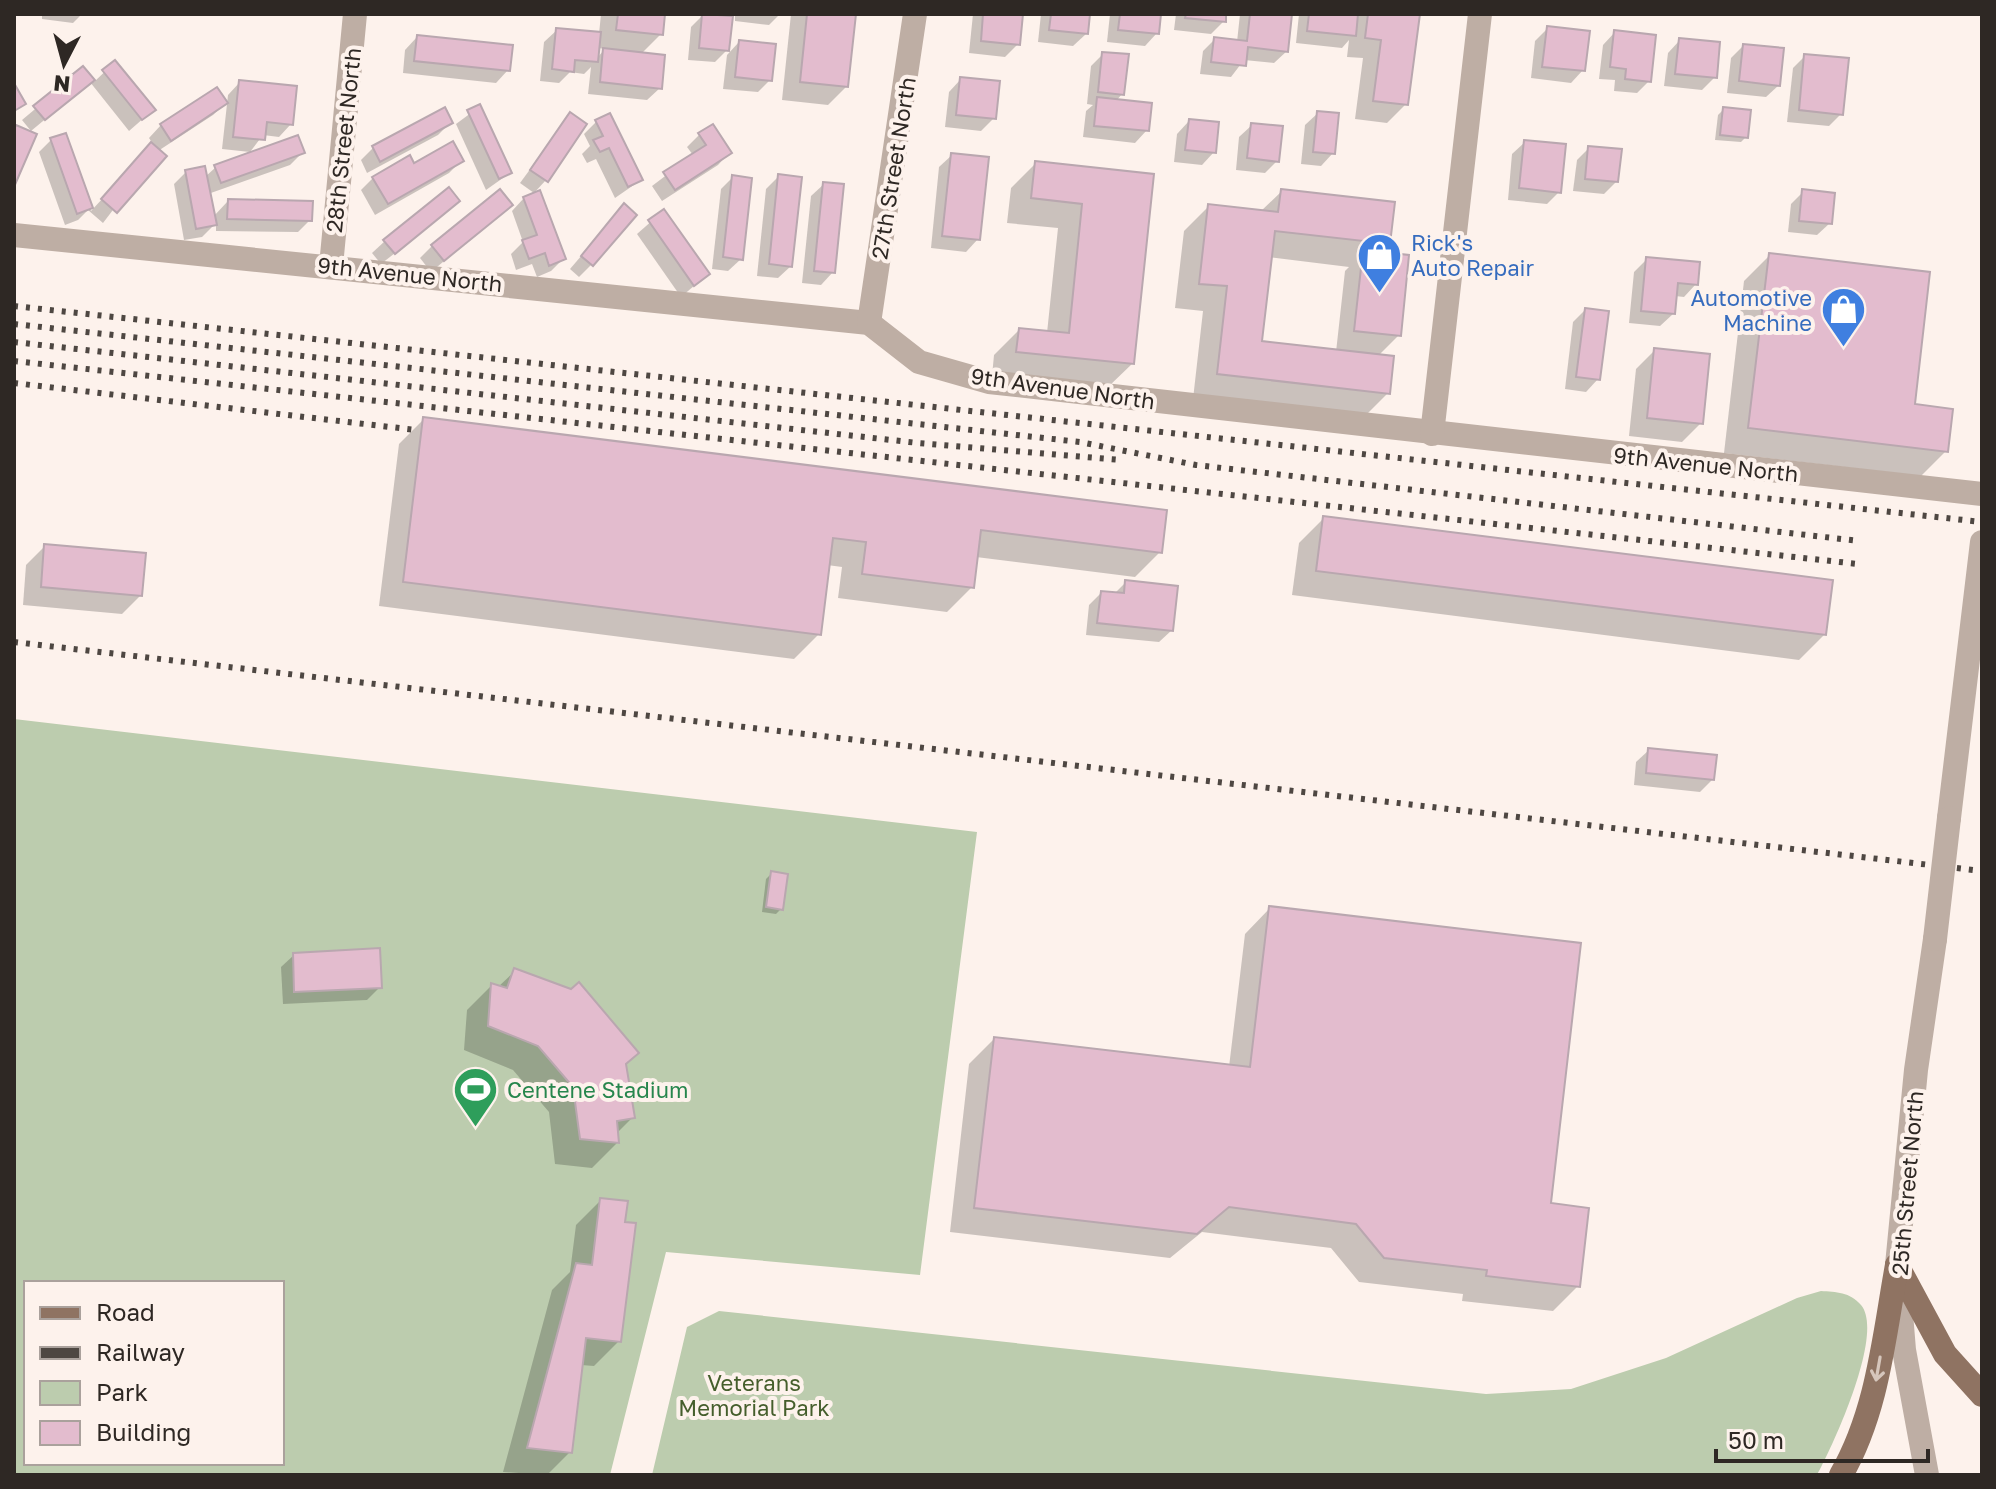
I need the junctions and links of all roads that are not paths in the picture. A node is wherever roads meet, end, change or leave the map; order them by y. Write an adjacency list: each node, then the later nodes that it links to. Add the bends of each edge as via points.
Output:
1 (355, 14): 5 (street, 28th Street North)
2 (915, 14): 6 (street, 27th Street North)
3 (1480, 14): 7 (street)
4 (14, 235): 5 (street, 9th Avenue North)
5 (331, 266): 6 (street, 9th Avenue North)
6 (869, 323): 7 (street, 9th Avenue North, via 919,362 989,382)
7 (1432, 434): 8 (street, 9th Avenue North)
8 (1982, 494)
9 (1982, 542): 10 (street, 25th Street North, bridge)
10 (1897, 1265): 11 (main road, via 1945,1354); 12 (main road, one-way to 12, via 1873,1400); 13 (street, 25th Street North, via 1904,1350)
11 (1982, 1395)
12 (1841, 1475)
13 (1927, 1475)

